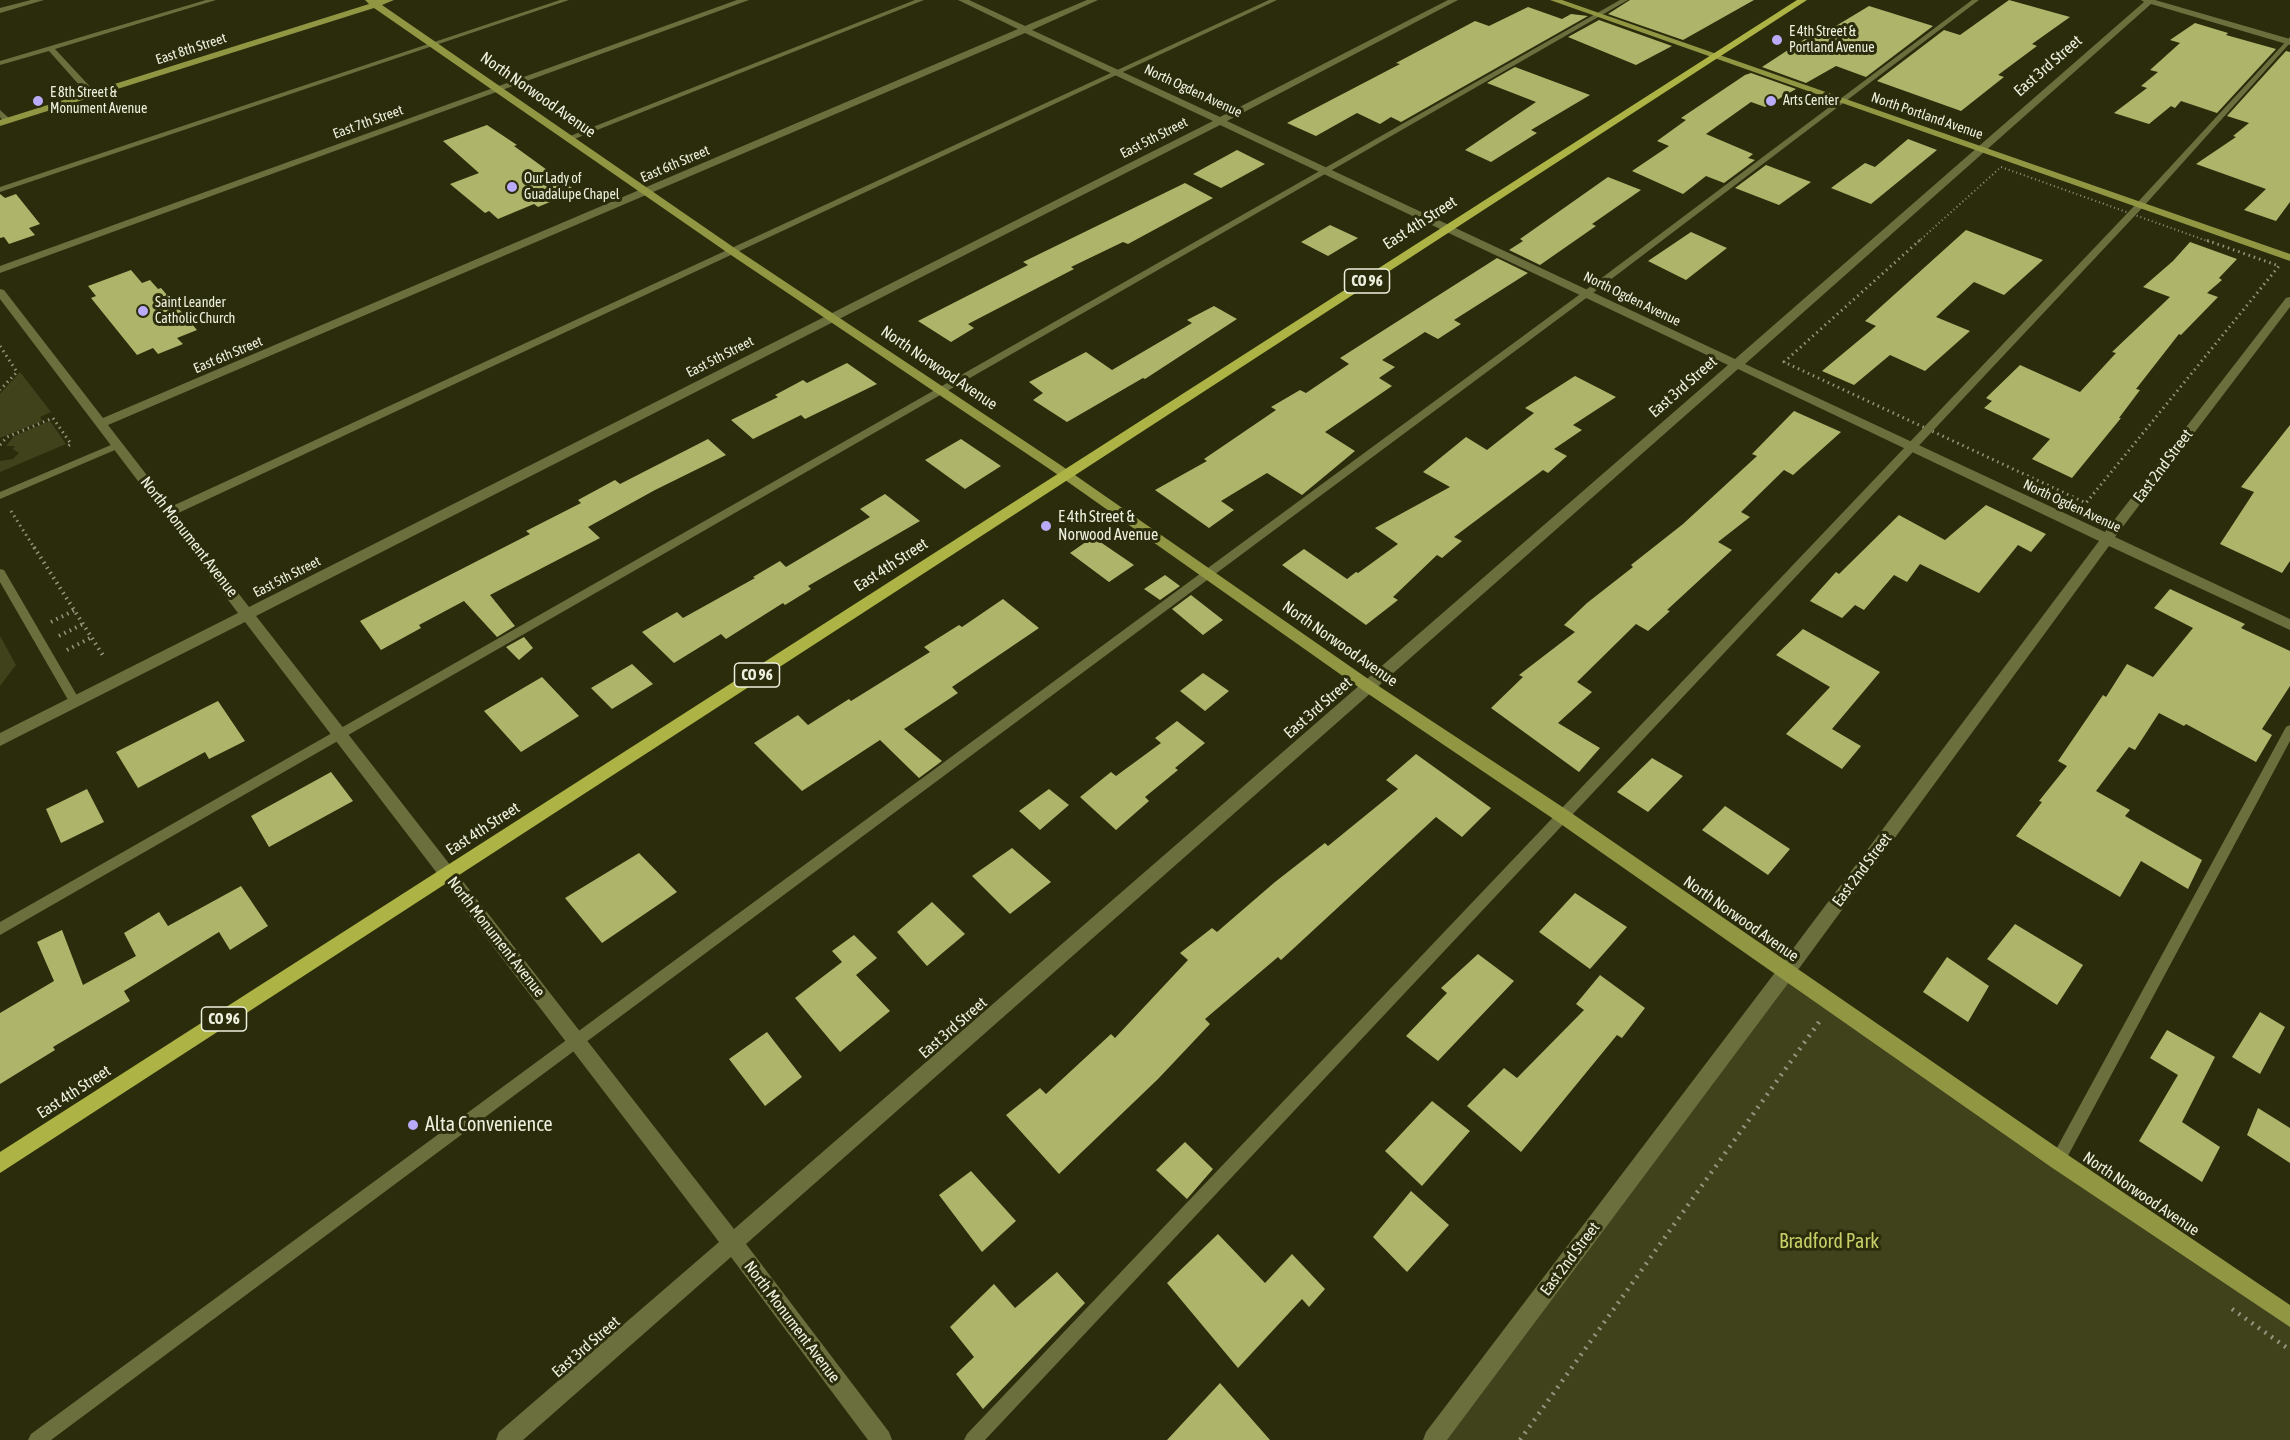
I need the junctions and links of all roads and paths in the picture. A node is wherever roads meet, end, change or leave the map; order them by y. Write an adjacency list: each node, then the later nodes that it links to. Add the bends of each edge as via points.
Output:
1 (40, 0): 16 (street)
2 (213, 0): 21 (lane)
3 (566, 0): 20 (lane)
4 (745, 0): 25 (street, East 7th Street)
5 (921, 0): 31 (lane)
6 (962, 0): 18 (street, North Ogden Avenue)
7 (1094, 0): 18 (street, East 6th Street)
8 (1274, 0): 24 (lane)
9 (1454, 0): 29 (street, East 5th Street)
10 (1554, 0): 17 (street, North Portland Avenue)
11 (1625, 0): 17 (lane)
12 (1803, 0): 22 (main road, East 4th Street / CO 96)
13 (1976, 0): 27 (lane)
14 (2148, 0): 19 (street); 32 (street, East 3rd Street)
15 (378, 2): 20 (street, North Norwood Avenue); 26 (street, East 8th Street)
16 (0, 11)
17 (1598, 16): 22 (street, North Portland Avenue); 33 (lane)
18 (1025, 29): 24 (street, North Ogden Avenue); 35 (street, East 6th Street)
19 (2289, 41): 36 (lane)
20 (434, 45): 25 (street, North Norwood Avenue); 34 (lane)
21 (50, 48): 23 (lane); 26 (lane)
22 (1714, 58): 27 (street, North Portland Avenue); 37 (main road, East 4th Street / CO 96)
23 (0, 63)
24 (1117, 73): 29 (street, North Ogden Avenue); 38 (lane)
25 (498, 89): 31 (street, North Norwood Avenue); 40 (street, East 7th Street)
26 (92, 94): 30 (street, East 8th Street)
27 (1841, 101): 32 (street, North Portland Avenue); 42 (lane)
28 (0, 112): 30 (lane)
29 (1222, 120): 33 (street, North Ogden Avenue); 44 (street, East 5th Street)
30 (4, 122)
31 (569, 138): 35 (street, North Norwood Avenue)
32 (1981, 149): 36 (street, North Portland Avenue); 46 (street, East 3rd Street)
33 (1325, 170): 37 (street, North Ogden Avenue); 48 (lane)
34 (0, 190)
35 (646, 191): 38 (street, North Norwood Avenue); 49 (street, East 6th Street)
36 (2140, 205): 39 (street, North Portland Avenue); 52 (lane)
37 (1448, 229): 42 (street, North Ogden Avenue); 54 (main road, East 4th Street / CO 96)
38 (732, 251): 44 (street, North Norwood Avenue); 56 (lane)
39 (2290, 258)
40 (0, 270)
41 (0, 292): 49 (street, North Monument Avenue)
42 (1586, 294): 46 (street, North Ogden Avenue); 59 (lane)
43 (2290, 300): 57 (street, East 2nd Street)
44 (831, 317): 48 (street, North Norwood Avenue); 61 (street, East 5th Street)
45 (0, 346): 47 (path, via 17,372)
46 (1735, 365): 52 (street, North Ogden Avenue); 69 (street, East 3rd Street)
47 (0, 390)
48 (939, 391): 54 (street, North Norwood Avenue); 72 (lane)
49 (102, 423): 51 (street, North Monument Avenue)
50 (0, 445): 53 (path, via 7,437 53,418 71,444)
51 (118, 445): 55 (lane); 56 (street, North Monument Avenue)
52 (1910, 446): 57 (street, North Ogden Avenue); 74 (lane)
53 (61, 449)
54 (1067, 475): 59 (street, North Norwood Avenue); 75 (main road, East 4th Street / CO 96)
55 (1, 496): 60 (path)
56 (170, 512): 61 (street, North Monument Avenue)
57 (2107, 539): 63 (street, North Ogden Avenue); 77 (street, East 2nd Street)
58 (0, 573): 64 (lane)
59 (1207, 574): 69 (street, North Norwood Avenue); 79 (lane)
60 (75, 610): 62 (path); 64 (path)
61 (248, 613): 70 (street, East 5th Street); 72 (street, North Monument Avenue)
62 (83, 624): 65 (path); 66 (path)
63 (2290, 625)
64 (34, 630): 66 (lane)
65 (92, 637): 67 (path); 68 (path)
66 (42, 644): 68 (lane)
67 (104, 657)
68 (50, 658): 70 (lane)
69 (1370, 687): 74 (street, North Norwood Avenue); 82 (street, East 3rd Street)
70 (75, 702): 73 (street, East 5th Street)
71 (2290, 729): 80 (lane)
72 (340, 735): 75 (street, North Monument Avenue); 76 (lane)
73 (0, 740)
74 (1561, 815): 77 (street, North Norwood Avenue); 87 (lane)
75 (447, 875): 79 (street, North Monument Avenue); 81 (main road, East 4th Street / CO 96)
76 (0, 929)
77 (1786, 972): 80 (street, North Norwood Avenue); 88 (street, East 2nd Street)
78 (1819, 1022): 89 (path)
79 (577, 1043): 82 (street, North Monument Avenue); 84 (lane)
80 (2058, 1160): 83 (street, North Norwood Avenue)
81 (0, 1163)
82 (733, 1244): 85 (street, East 3rd Street); 86 (street, North Monument Avenue)
83 (2290, 1317)
84 (38, 1440)
85 (507, 1440)
86 (881, 1440)
87 (973, 1440)
88 (1434, 1440)
89 (1520, 1440)

